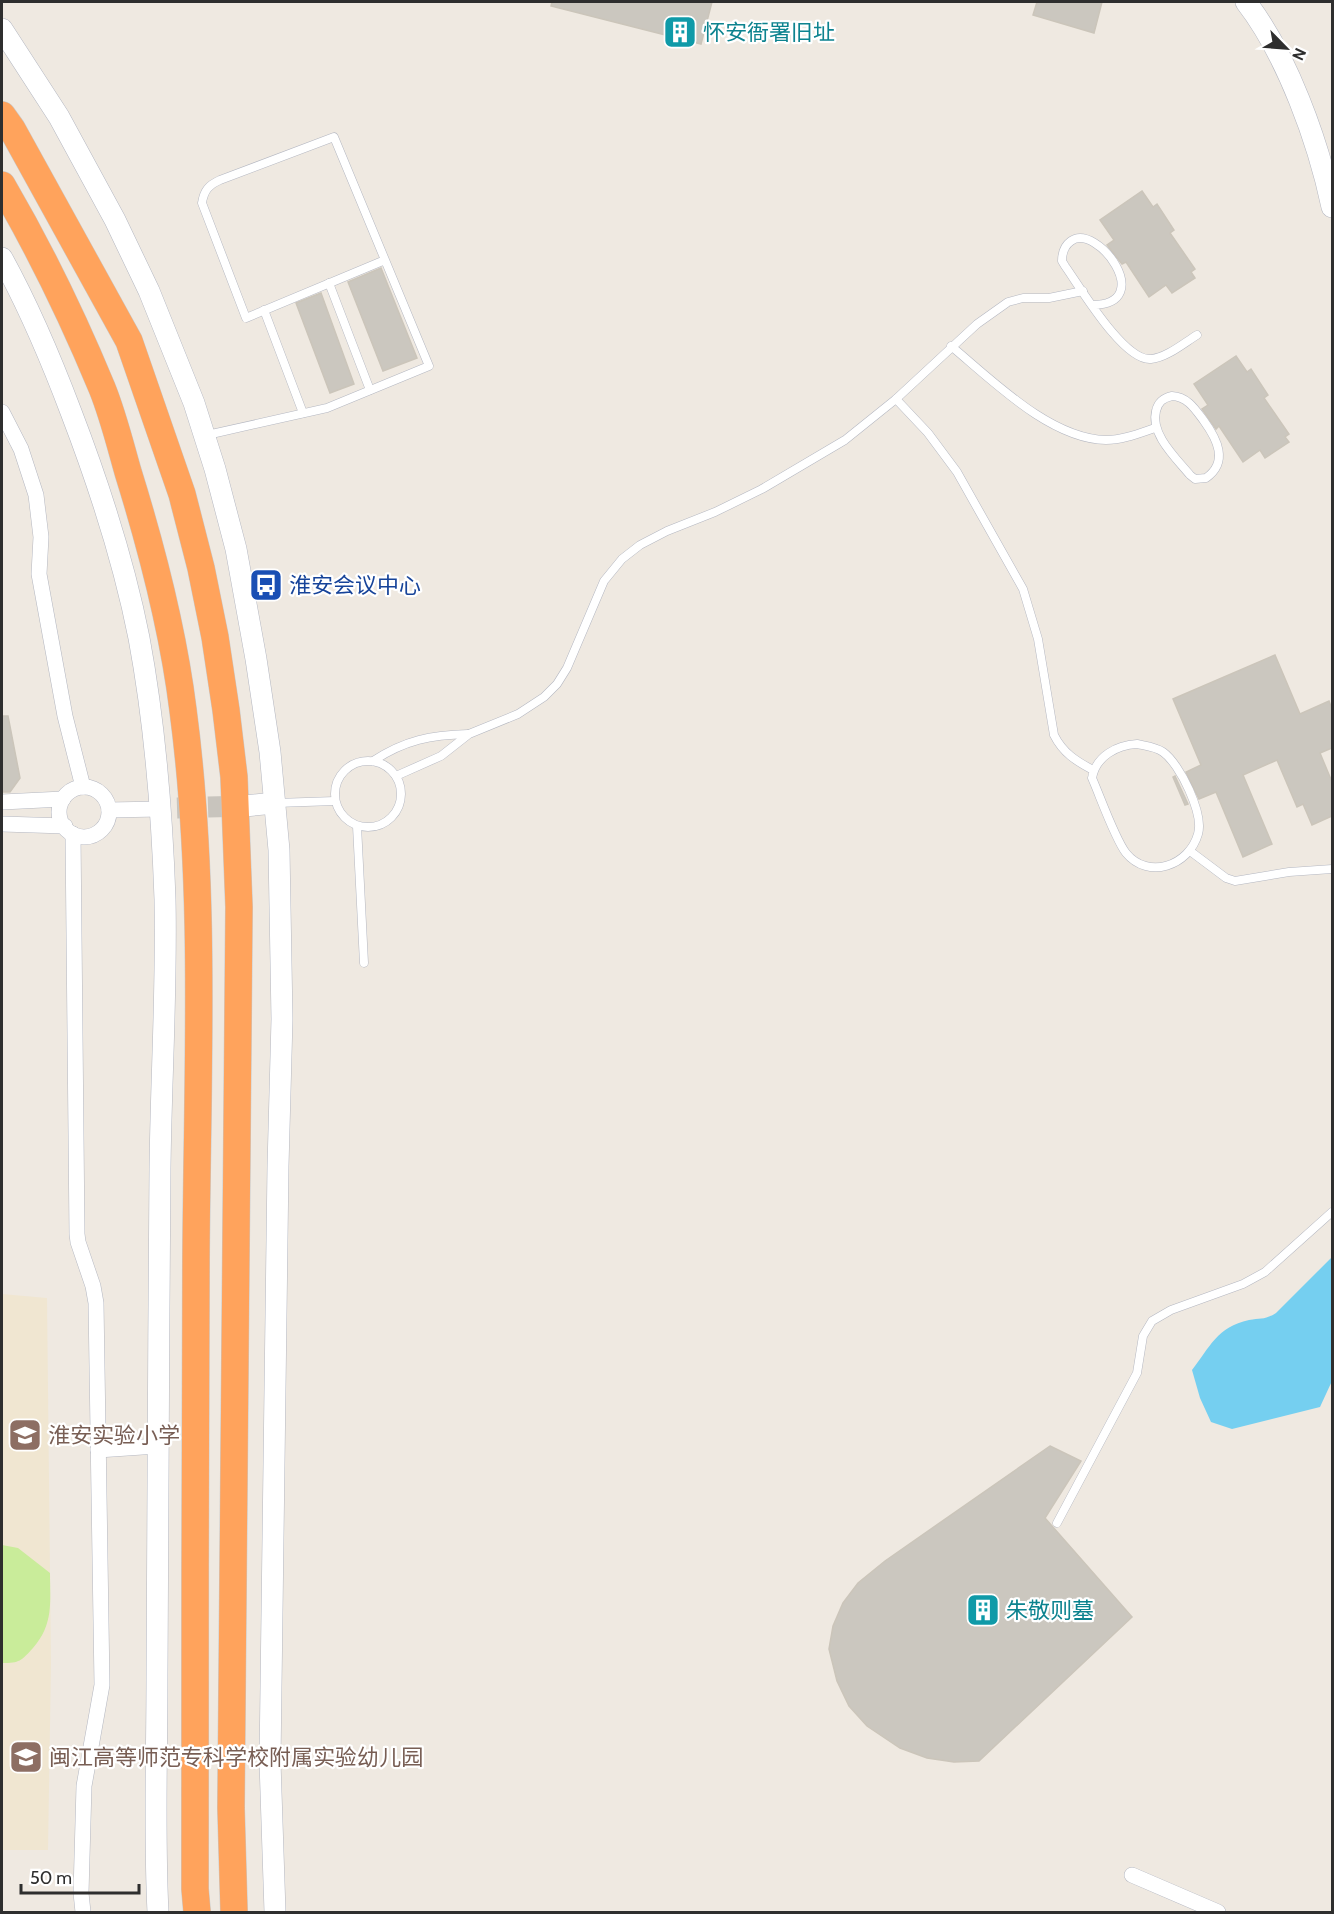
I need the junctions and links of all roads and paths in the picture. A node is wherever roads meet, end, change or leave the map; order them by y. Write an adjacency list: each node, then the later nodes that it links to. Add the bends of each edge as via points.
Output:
1 (1246, 2): 5 (main road, via 1267,32 1289,78 1314,142)
2 (2, 29): 19 (main road, via 65,127 116,220 167,333)
3 (2, 114): 46 (highway, via 129,341 182,494 210,614 226,710 234,777 239,907 231,1808)
4 (2, 185): 45 (highway, via 74,324 104,394 154,564 183,708 198,920)
5 (1332, 207)
6 (2, 258): 30 (main road, via 54,366 119,559 130,597)
7 (385, 260): 8 (lane); 11 (lane, via 334,137 220,180 207,188 202,202 246,318); 14 (lane, via 429,366)
8 (329, 283): 11 (lane); 14 (lane)
9 (1083, 291): 10 (lane); 10 (lane, via 1062,261 1064,249 1081,237 1104,249 1122,277 1116,298 1104,305); 13 (lane, via 1016,299)
10 (1093, 305): 12 (lane, via 1119,342 1144,359 1161,356)
11 (264, 310): 17 (lane)
12 (1197, 335)
13 (951, 346): 15 (lane); 18 (lane, via 1030,410 1075,434 1106,440)
14 (370, 390): 17 (lane, via 327,408)
15 (896, 399): 20 (lane, via 845,441 811,461 737,501 640,545 622,559 604,581 576,651 557,684 533,706); 22 (lane, via 928,432 957,472 1006,556 1036,630 1054,735 1069,756)
16 (2, 412): 24 (street, via 21,449 36,495 41,537 39,574)
17 (303, 413): 19 (lane)
18 (1155, 428): 18 (lane, via 1190,475 1206,478 1215,470 1220,456 1216,440 1185,399 1172,396 1161,400)
19 (205, 435): 28 (main road, via 236,549 260,682)
20 (469, 734): 21 (lane, via 424,738); 23 (lane, via 441,756)
21 (373, 761): 23 (lane); 26 (lane, via 362,761 344,771 334,790)
22 (1094, 770): 35 (lane, via 1092,778 1122,846 1134,861 1152,869 1162,868); 35 (lane, via 1106,754 1126,745 1148,746 1169,757 1177,765 1197,814 1198,833)
23 (396, 776): 33 (lane, via 401,796 394,815 378,826)
24 (82, 787): 25 (street); 31 (street, via 104,795)
25 (63, 799): 27 (street); 34 (street, via 60,814)
26 (335, 801): 28 (lane); 33 (lane, via 343,817)
27 (2, 802)
28 (275, 803): 29 (main road); 47 (main road, via 282,1019 270,1762)
29 (244, 806)
30 (169, 809): 31 (street); 39 (main road)
31 (109, 810): 34 (street, via 108,819 98,832 83,837)
32 (2, 824): 34 (street)
33 (357, 826): 37 (lane)
34 (69, 830): 40 (street, via 77,1234 96,1303)
35 (1190, 851): 36 (lane, via 1235,881)
36 (1332, 869)
37 (364, 963)
38 (1332, 1212): 41 (lane, via 1265,1272 1152,1321 1143,1336 1137,1373)
39 (157, 1446): 40 (street); 44 (main road)
40 (98, 1450): 43 (street, via 102,1685 84,1786)
41 (1057, 1523)
42 (1132, 1875): 48 (street)
43 (83, 1912)
44 (158, 1912)
45 (197, 1912)
46 (234, 1912)
47 (275, 1912)
48 (1218, 1912)

